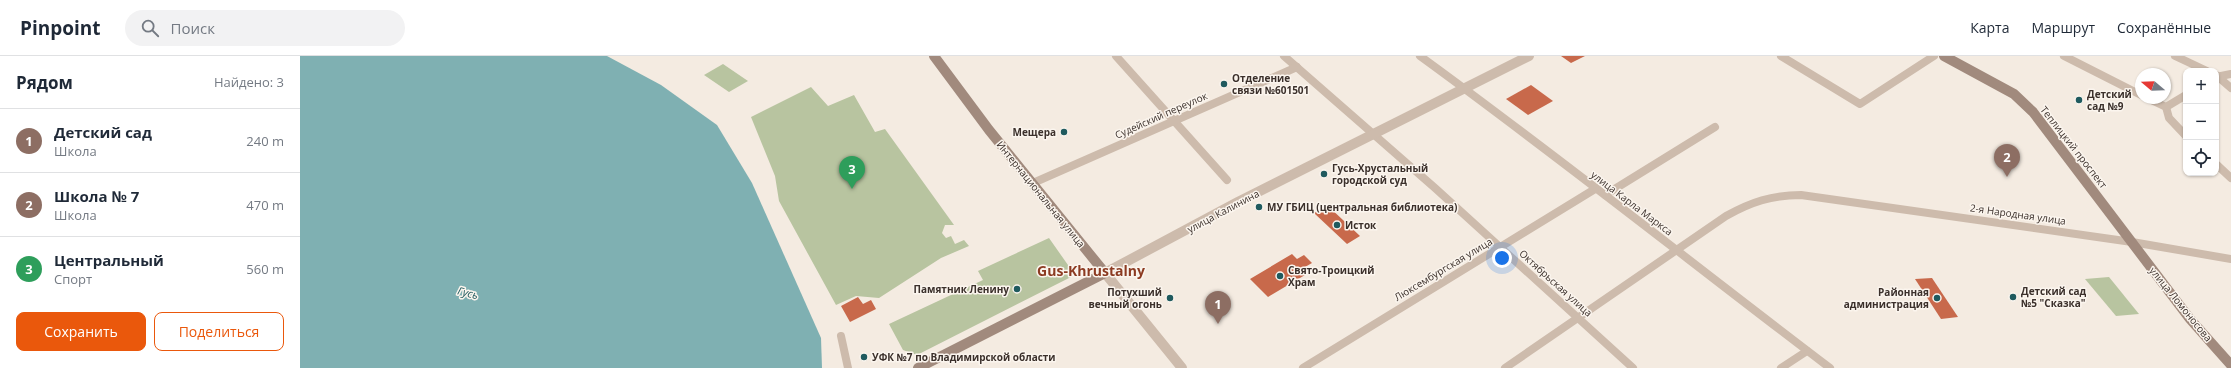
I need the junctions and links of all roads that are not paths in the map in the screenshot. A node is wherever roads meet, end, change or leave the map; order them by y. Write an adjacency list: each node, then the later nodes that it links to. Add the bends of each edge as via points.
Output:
1 (934, 56): 29 (main road, Интернациональная улица, via 989,130)
2 (1116, 56): 22 (street)
3 (1284, 56): 11 (street, Октябрьская улица)
4 (1420, 56): 17 (street, улица Карла Маркса)
5 (1529, 56): 17 (street, улица Калинина)
6 (1781, 56): 7 (street, via 1860,104)
7 (1934, 56)
8 (1944, 56): 32 (main road, Теплицкий проспект, via 2014,94 2033,112)
9 (2064, 56): 18 (street)
10 (2175, 56): 12 (street)
11 (1297, 67): 22 (street, Судейский переулок); 25 (street, Октябрьская улица)
12 (2201, 68)
13 (2231, 74): 14 (street)
14 (2219, 76)
15 (2219, 78): 16 (street)
16 (2231, 88)
17 (1467, 89): 25 (street, улица Калинина); 30 (street, улица Карла Маркса)
18 (2135, 92)
19 (2183, 97): 21 (street)
20 (2160, 104): 21 (street)
21 (2166, 107): 24 (street, via 2169,118)
22 (1172, 120): 28 (street); 29 (street, Судейский переулок)
23 (1715, 127): 31 (street)
24 (2183, 133)
25 (1374, 134): 33 (street, Октябрьская улица); 36 (street, улица Калинина, via 1238,202)
26 (2219, 167): 27 (street)
27 (2231, 178)
28 (1227, 180)
29 (1033, 183): 36 (main road, Интернациональная улица)
30 (1595, 189): 31 (street, улица Карла Маркса); 33 (street, Люксембургская улица)
31 (1605, 195): 34 (street, улица Карла Маркса)
32 (2132, 242): 34 (street, 2-я Народная улица, via 1801,195 1777,194 1748,204); 35 (street, 2-я Народная улица); 40 (main road, улица Ломоносова, via 2190,318)
33 (1501, 247): 37 (street, Октябрьская улица); 44 (street, Люксембургская улица)
34 (1677, 250): 37 (street, 2-я Народная улица); 39 (street, улица Карла Маркса)
35 (2231, 259)
36 (1105, 273): 42 (main road, улица Калинина); 43 (street, Интернациональная улица)
37 (1580, 318): 45 (street, 2-я Народная улица); 46 (street, Октябрьская улица)
38 (841, 336): 41 (street)
39 (1807, 351): 47 (street); 48 (street, улица Карла Маркса)
40 (2231, 365)
41 (848, 368)
42 (918, 368)
43 (1182, 368)
44 (1303, 368)
45 (1505, 368)
46 (1633, 368)
47 (1781, 368)
48 (1830, 368)

